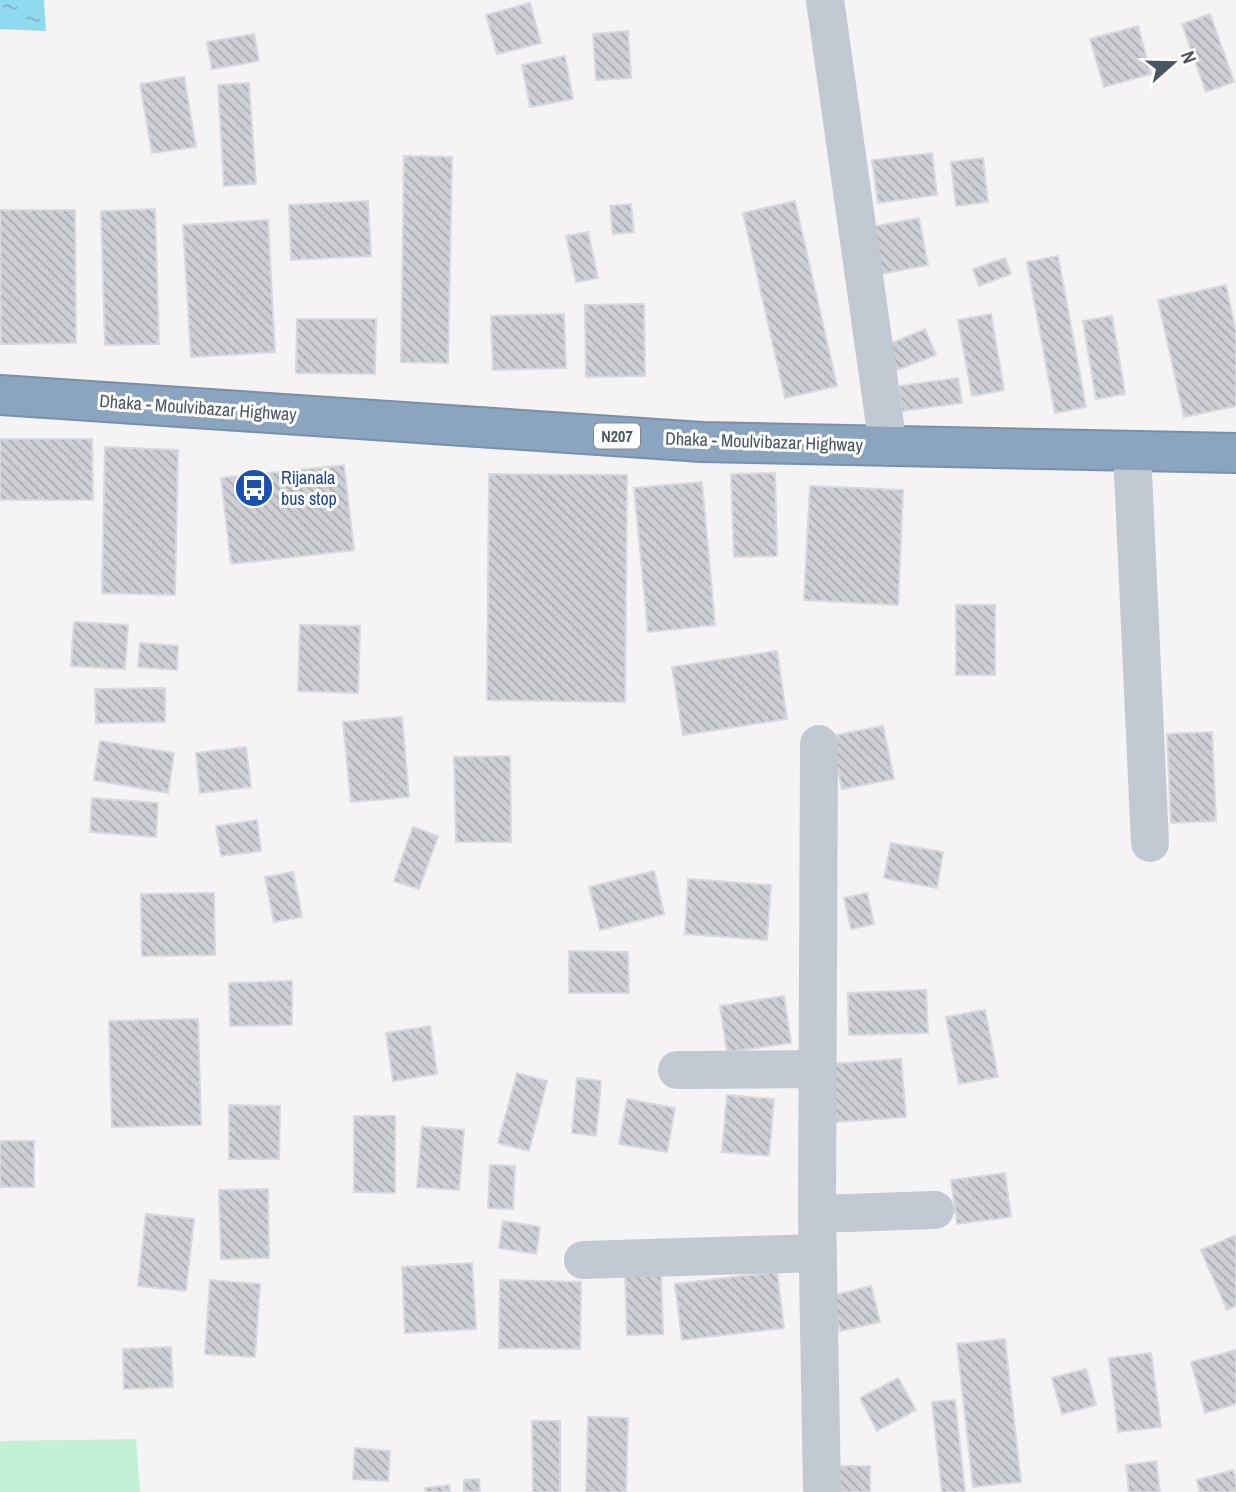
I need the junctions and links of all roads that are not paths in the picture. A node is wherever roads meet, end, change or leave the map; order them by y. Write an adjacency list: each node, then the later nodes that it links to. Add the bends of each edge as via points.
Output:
1 (825, 0): 3 (street)
2 (0, 395): 3 (highway, Dhaka - Moulvibazar Highway / N207, via 702,442)
3 (888, 446): 4 (highway, Dhaka - Moulvibazar Highway / N207)
4 (1132, 451): 5 (highway, Dhaka - Moulvibazar Highway / N207); 7 (street)
5 (1236, 453)
6 (819, 744): 8 (street)
7 (1150, 843)
8 (818, 1069): 9 (street); 11 (street)
9 (677, 1070)
10 (935, 1210): 11 (street)
11 (817, 1214): 12 (street)
12 (818, 1253): 13 (street); 14 (street)
13 (583, 1260)
14 (822, 1492)

